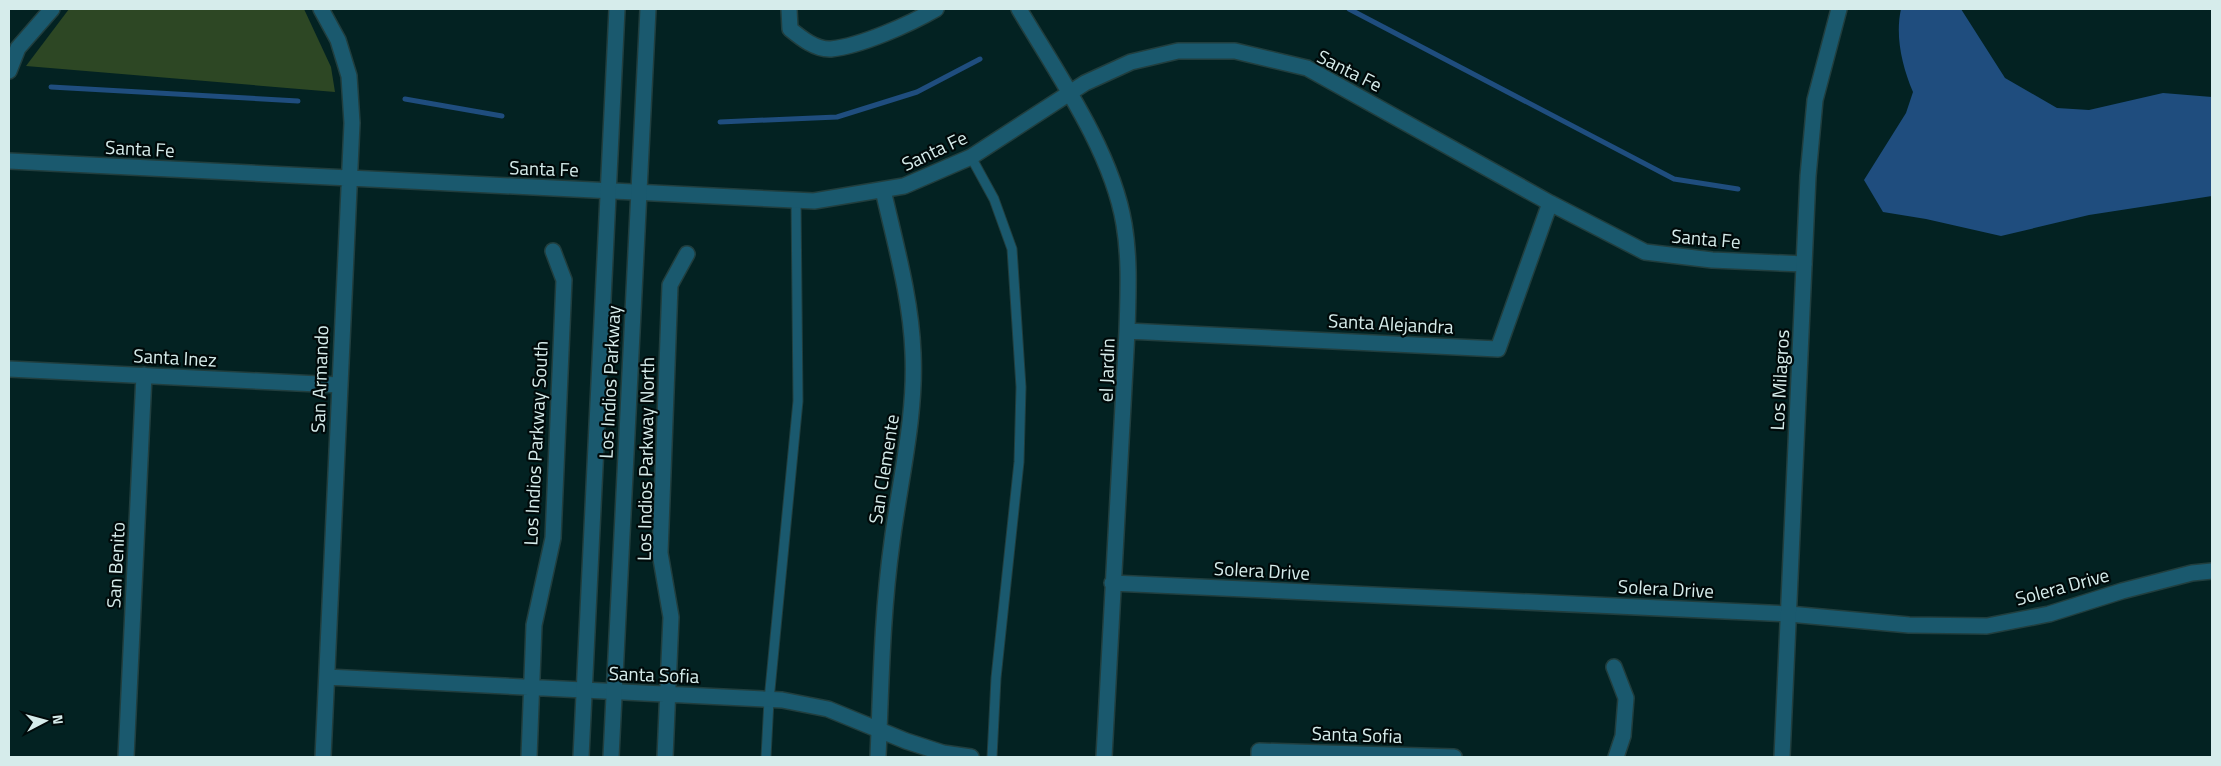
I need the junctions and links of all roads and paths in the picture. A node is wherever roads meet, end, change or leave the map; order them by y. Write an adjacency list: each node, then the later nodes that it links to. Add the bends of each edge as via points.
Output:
1 (52, 9): 9 (street, via 18,48)
2 (322, 9): 13 (street, San Armando, via 338,40 349,76 352,123)
3 (616, 9): 14 (street, Los Indios Parkway)
4 (648, 9): 16 (street, Los Indios Parkway)
5 (789, 9): 6 (street, via 790,29 805,41 830,49 876,37)
6 (936, 9)
7 (1019, 9): 10 (street, el Jardin)
8 (1839, 9): 21 (street, Los Milagros, via 1815,100)
9 (9, 71)
10 (1069, 93): 11 (street, Santa Fe); 18 (street, Santa Fe, via 1131,62 1178,51 1235,51 1307,68); 22 (street, el Jardin, via 1106,162 1124,223 1129,281)
11 (970, 157): 15 (street, Santa Fe, via 904,186); 47 (lane, via 994,199 1012,249 1021,387 1019,462 996,678)
12 (9, 161): 13 (street, Santa Fe)
13 (348, 179): 14 (street, Santa Fe); 25 (street, San Armando)
14 (608, 190): 16 (street, Santa Fe); 32 (street, Los Indios Parkway)
15 (883, 190): 17 (street, Santa Fe, via 814,201); 36 (street, San Clemente, via 904,286 914,353 912,413 892,542 884,628)
16 (639, 192): 17 (street, Santa Fe); 33 (street, Los Indios Parkway)
17 (796, 200): 35 (lane, via 798,401)
18 (1550, 203): 21 (street, Santa Fe, via 1645,252 1712,260); 22 (street, Santa Alejandra, via 1498,348)
19 (553, 251): 31 (street, Los Indios Parkway South, via 564,280 553,538 534,625)
20 (687, 254): 34 (street, Los Indios Parkway North, via 670,285 660,553 671,617)
21 (1804, 264): 28 (street, Los Milagros)
22 (1127, 331): 27 (street, el Jardin, via 1123,442)
23 (9, 369): 24 (street, Santa Inez)
24 (144, 375): 25 (street, Santa Inez); 38 (street, San Benito)
25 (339, 384): 30 (street, San Armando)
26 (2212, 571): 28 (street, Solera Drive, via 2122,591 2049,614 1987,626 1909,625)
27 (1112, 583): 28 (street, Solera Drive); 48 (street, el Jardin)
28 (1788, 614): 51 (street, Los Milagros)
29 (1614, 667): 50 (street, via 1626,698 1623,736)
30 (327, 677): 31 (street, Santa Sofia); 39 (street, San Armando)
31 (530, 689): 32 (street, Santa Sofia); 40 (street, Los Indios Parkway South)
32 (584, 692): 33 (street, Santa Sofia); 41 (street, Los Indios Parkway)
33 (614, 692): 34 (street, Santa Sofia); 42 (street, Los Indios Parkway)
34 (668, 695): 35 (street, Santa Sofia); 43 (street, Los Indios Parkway North)
35 (769, 700): 36 (street, Santa Sofia, via 828,709); 44 (lane)
36 (880, 731): 45 (street, San Clemente); 46 (street, Santa Sofia, via 943,753)
37 (1259, 754): 49 (street, Santa Sofia)
38 (126, 757)
39 (322, 757)
40 (529, 757)
41 (581, 757)
42 (611, 757)
43 (665, 757)
44 (766, 757)
45 (878, 757)
46 (971, 757)
47 (992, 757)
48 (1104, 757)
49 (1454, 757)
50 (1616, 757)
51 (1782, 757)

